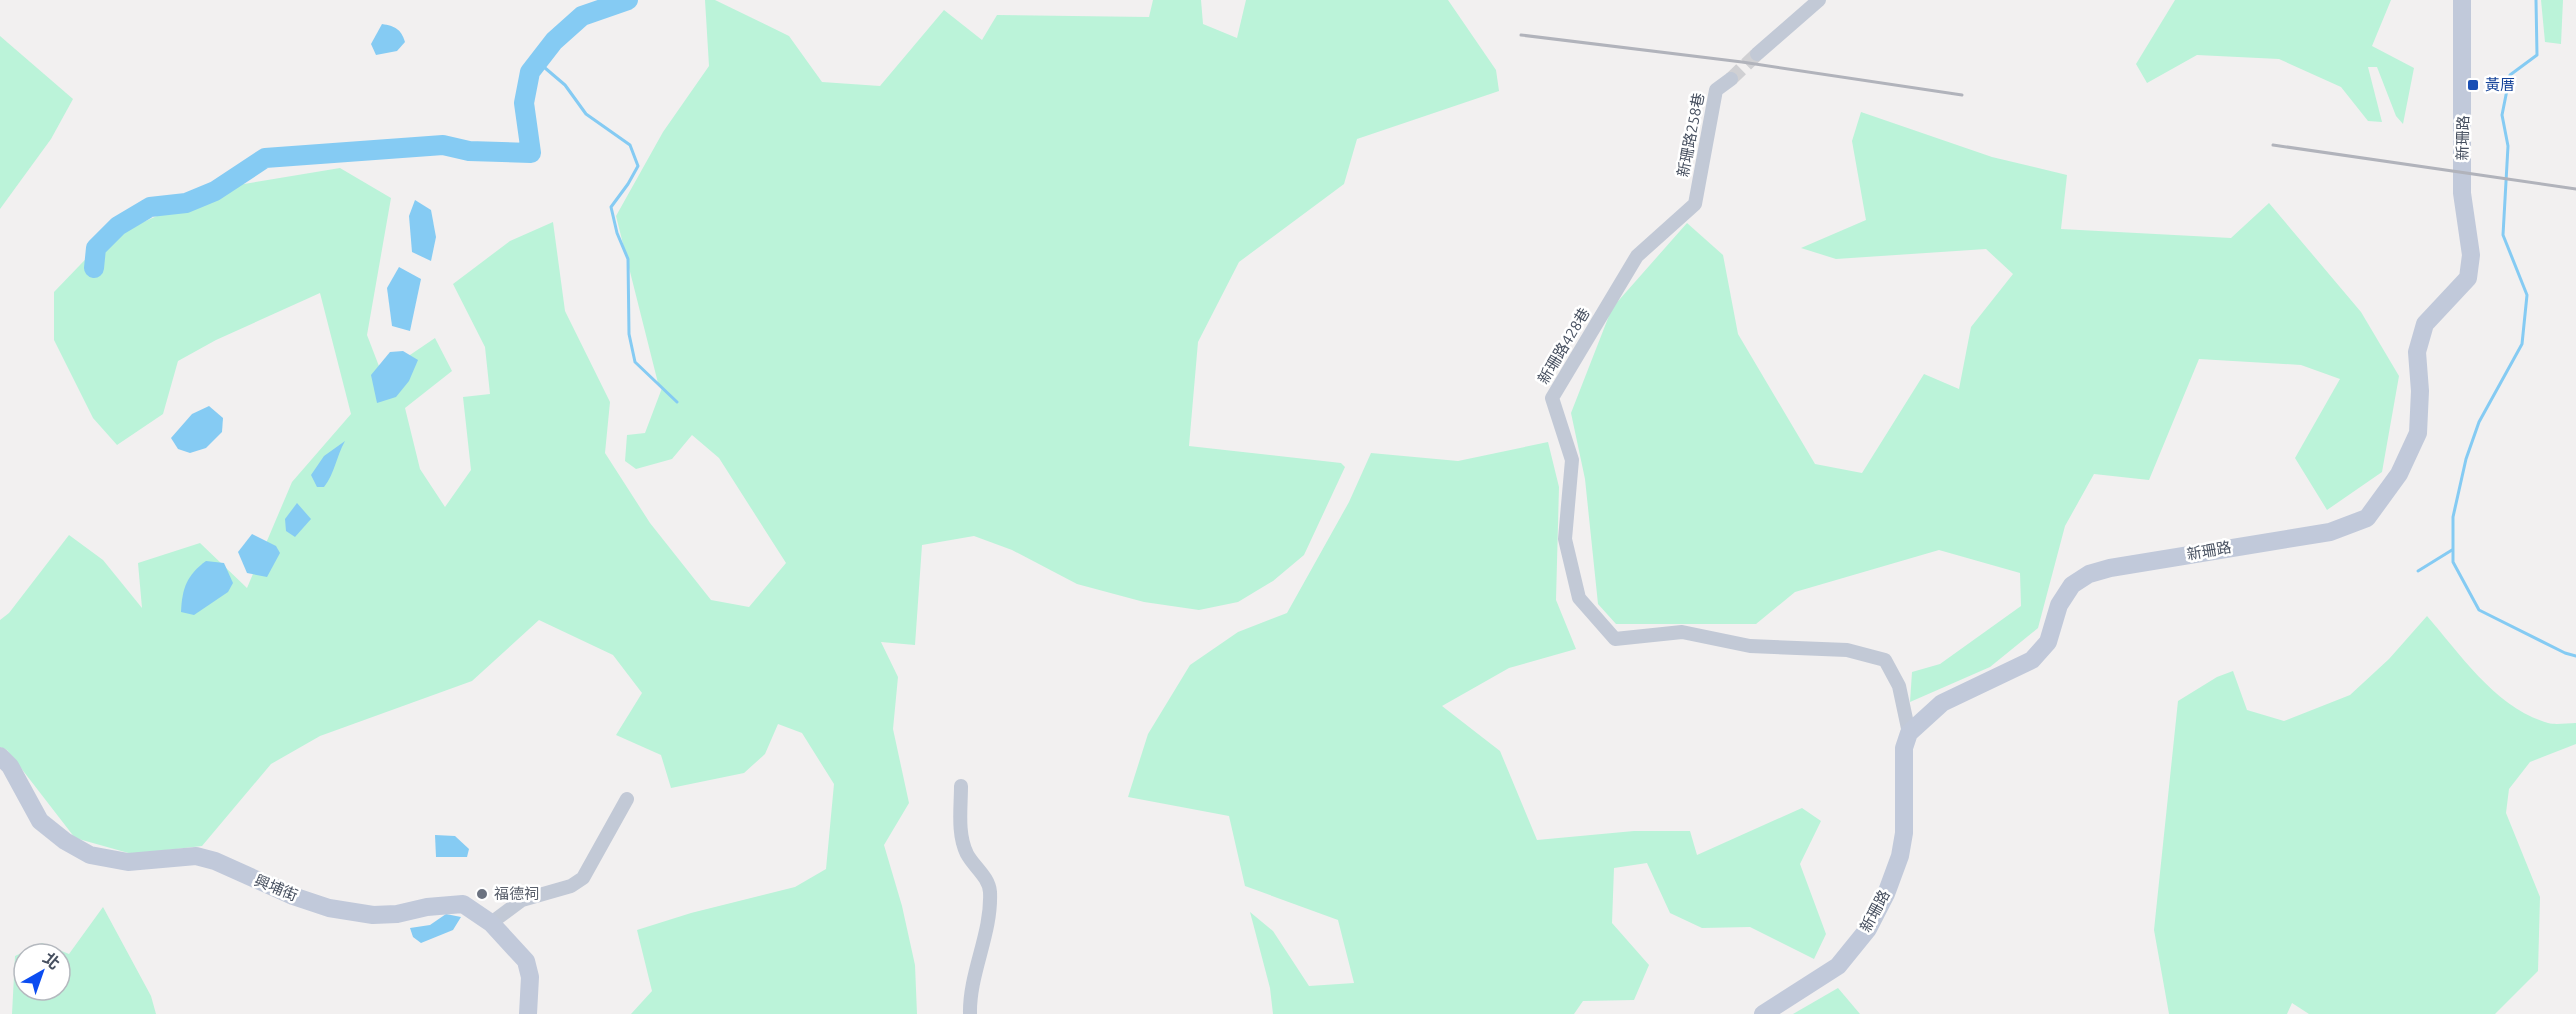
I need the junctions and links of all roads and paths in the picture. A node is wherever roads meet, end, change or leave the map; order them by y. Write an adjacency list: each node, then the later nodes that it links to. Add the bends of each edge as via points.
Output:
1 (1819, 0): 3 (street)
2 (2462, 0): 6 (street, 新珊路, via 2462,193 2471,255 2468,278 2426,324 2417,352 2418,433 2399,474 2367,518 2330,532 2089,574 2072,585 2059,604 2048,642 2032,660 1942,703)
3 (1757, 54)
4 (1731, 79): 5 (street, 新珊路258巷, via 1716,90)
5 (1695, 204): 6 (street, 新珊路428巷, via 1637,256 1552,398 1572,460 1566,539 1580,598 1615,639 1682,632 1750,646 1847,650 1885,660 1899,686)
6 (1909, 733): 13 (street, 新珊路, via 1904,748 1904,833 1900,856 1868,929 1838,966)
7 (0, 756): 10 (street, 興埔街, via 10,766 40,821 65,842 90,855 128,862 196,856 329,908 385,914 463,904)
8 (961, 786): 12 (street, via 961,838 990,889 990,909 969,998)
9 (627, 799): 10 (street, via 584,878 571,886 522,900)
10 (491, 923): 11 (street, 興埔街, via 526,962 530,977)
11 (528, 1014)
12 (970, 1014)
13 (1763, 1014)

